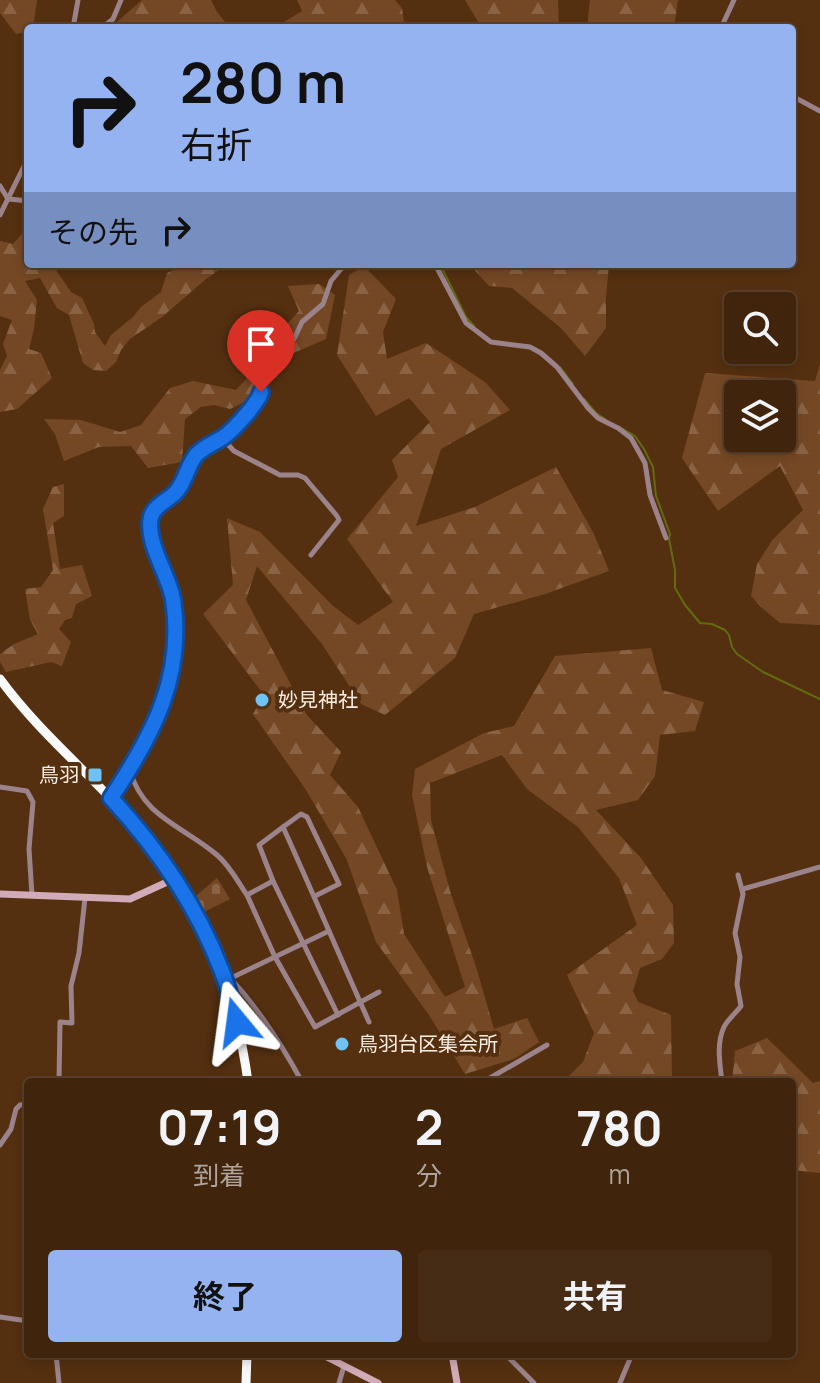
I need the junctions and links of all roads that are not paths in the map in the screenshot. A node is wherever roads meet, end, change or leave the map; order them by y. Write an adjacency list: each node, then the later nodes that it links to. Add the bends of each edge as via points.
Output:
1 (78, 0): 4 (street)
2 (121, 0): 5 (street)
3 (734, 0): 6 (street)
4 (74, 24)
5 (107, 24)
6 (723, 24)
7 (796, 98): 8 (street)
8 (820, 111)
9 (24, 167): 11 (street)
10 (0, 186): 11 (street)
11 (9, 199): 12 (street); 13 (street)
12 (24, 201)
13 (0, 215)
14 (343, 268): 16 (street, via 323,304 302,322 280,354 255,406)
15 (437, 268): 17 (street, via 466,323 491,342 541,353 598,418 631,438 645,463)
16 (222, 438): 18 (street, via 234,451 280,475 305,478 337,516); 21 (street, via 198,454 178,491 151,517 151,534 173,599 175,660 161,709)
17 (666, 538)
18 (311, 555)
19 (0, 679): 20 (highway)
20 (6, 694): 23 (highway)
21 (130, 770): 23 (street); 31 (street, via 145,801 220,857)
22 (0, 787): 32 (street, via 27,791 33,802)
23 (111, 798): 27 (highway)
24 (283, 827): 28 (street, via 259,845); 33 (street); 33 (street, via 301,814 307,817 339,884)
25 (820, 867): 29 (street)
26 (738, 875): 29 (street)
27 (176, 878): 34 (street, via 130,899); 38 (highway)
28 (273, 881): 31 (street); 36 (street)
29 (743, 889): 48 (street, via 735,933 741,1006 721,1039)
30 (0, 894): 32 (street)
31 (247, 895): 37 (street)
32 (32, 896): 34 (street)
33 (315, 896): 35 (street)
34 (85, 898): 44 (street, via 71,986 72,1023 60,1022)
35 (329, 931): 36 (street); 40 (street)
36 (302, 944): 37 (street); 41 (street)
37 (275, 957): 38 (street); 41 (street, via 315,1027)
38 (228, 979): 45 (highway); 46 (street, via 263,1018)
39 (379, 992): 40 (street)
40 (361, 1003): 41 (street); 42 (street)
41 (338, 1015)
42 (369, 1022)
43 (547, 1045): 47 (street)
44 (59, 1078)
45 (247, 1078)
46 (300, 1078)
47 (490, 1078)
48 (722, 1078)
49 (24, 1104): 50 (street, via 16,1109)
50 (0, 1145)
51 (0, 1317): 52 (street)
52 (24, 1320)
53 (56, 1358): 60 (street)
54 (247, 1358): 61 (highway)
55 (329, 1358): 59 (street)
56 (453, 1358): 64 (street)
57 (509, 1358): 65 (street)
58 (630, 1358): 66 (street)
59 (344, 1366): 62 (street); 63 (street)
60 (59, 1383)
61 (246, 1383)
62 (339, 1383)
63 (378, 1383)
64 (457, 1383)
65 (534, 1383)
66 (620, 1383)

